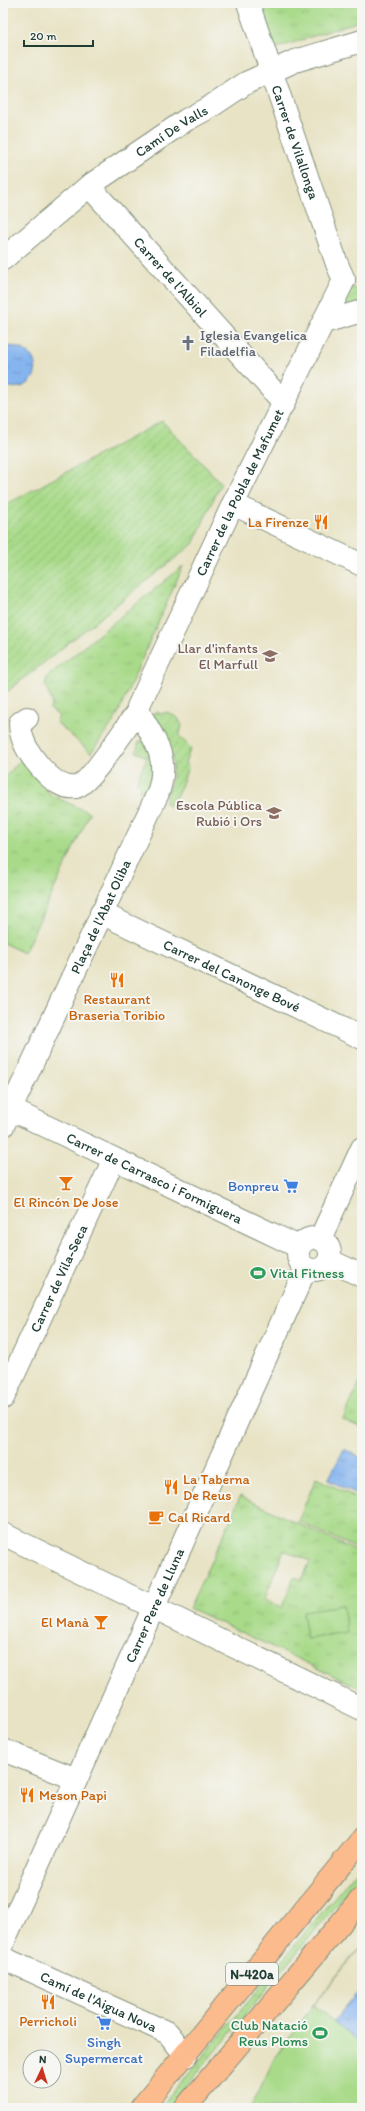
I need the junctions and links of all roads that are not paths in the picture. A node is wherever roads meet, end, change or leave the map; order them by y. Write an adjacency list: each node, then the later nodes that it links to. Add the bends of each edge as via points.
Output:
1 (248, 3): 3 (street, Carrer de Vilallonga)
2 (362, 41): 3 (street, Camí De Valls, via 295,61)
3 (272, 71): 4 (street, Camí De Valls, via 246,83 186,120); 6 (street, Carrer de Vilallonga, via 337,264)
4 (89, 186): 5 (street, Camí De Valls); 9 (street, Carrer de l'Albiol)
5 (3, 259)
6 (353, 284): 8 (street, Carrer de la Pobla de Mafumet)
7 (362, 311): 8 (street)
8 (324, 322): 9 (street, Carrer de la Pobla de Mafumet)
9 (284, 403): 10 (street, Carrer de la Pobla de Mafumet)
10 (233, 504): 11 (street); 12 (street, Carrer de la Pobla de Mafumet)
11 (362, 565)
12 (138, 709): 13 (street, Carrer de la Pobla de Mafumet, via 89,778 76,787 55,782 32,756 20,727 20,723); 14 (street, Plaça de l'Abat Oliba, via 157,742 164,765 163,779)
13 (27, 718)
14 (101, 913): 15 (street, Carrer del Canonge Bové); 16 (street, Plaça de l'Abat Oliba)
15 (362, 1038)
16 (7, 1117): 18 (street, Carrer de Carrasco i Formiguera)
17 (362, 1148): 19 (street)
18 (114, 1159): 20 (street, Carrer de Carrasco i Formiguera); 24 (street, Carrer de Vila-Seca)
19 (320, 1240): 20 (street, via 307,1239); 21 (street, via 328,1247)
20 (299, 1247): 22 (street, via 298,1258)
21 (329, 1260): 22 (street, via 319,1269); 23 (street)
22 (306, 1268): 26 (street, Carrer Pere de Lluna)
23 (362, 1276)
24 (3, 1398)
25 (3, 1534): 26 (street)
26 (155, 1608): 27 (street); 29 (street, Carrer Pere de Lluna)
27 (362, 1709)
28 (3, 1750): 29 (street)
29 (76, 1779): 32 (street, Carrer Pere de Lluna)
30 (362, 1839): 34 (main road, N-420a)
31 (362, 1898): 36 (main road, N-420a)
32 (3, 1943)
33 (3, 1958): 34 (street, Camí de l'Aigua Nova, via 168,2033)
34 (186, 2056): 35 (main road, N-420a)
35 (141, 2108)
36 (184, 2108)

